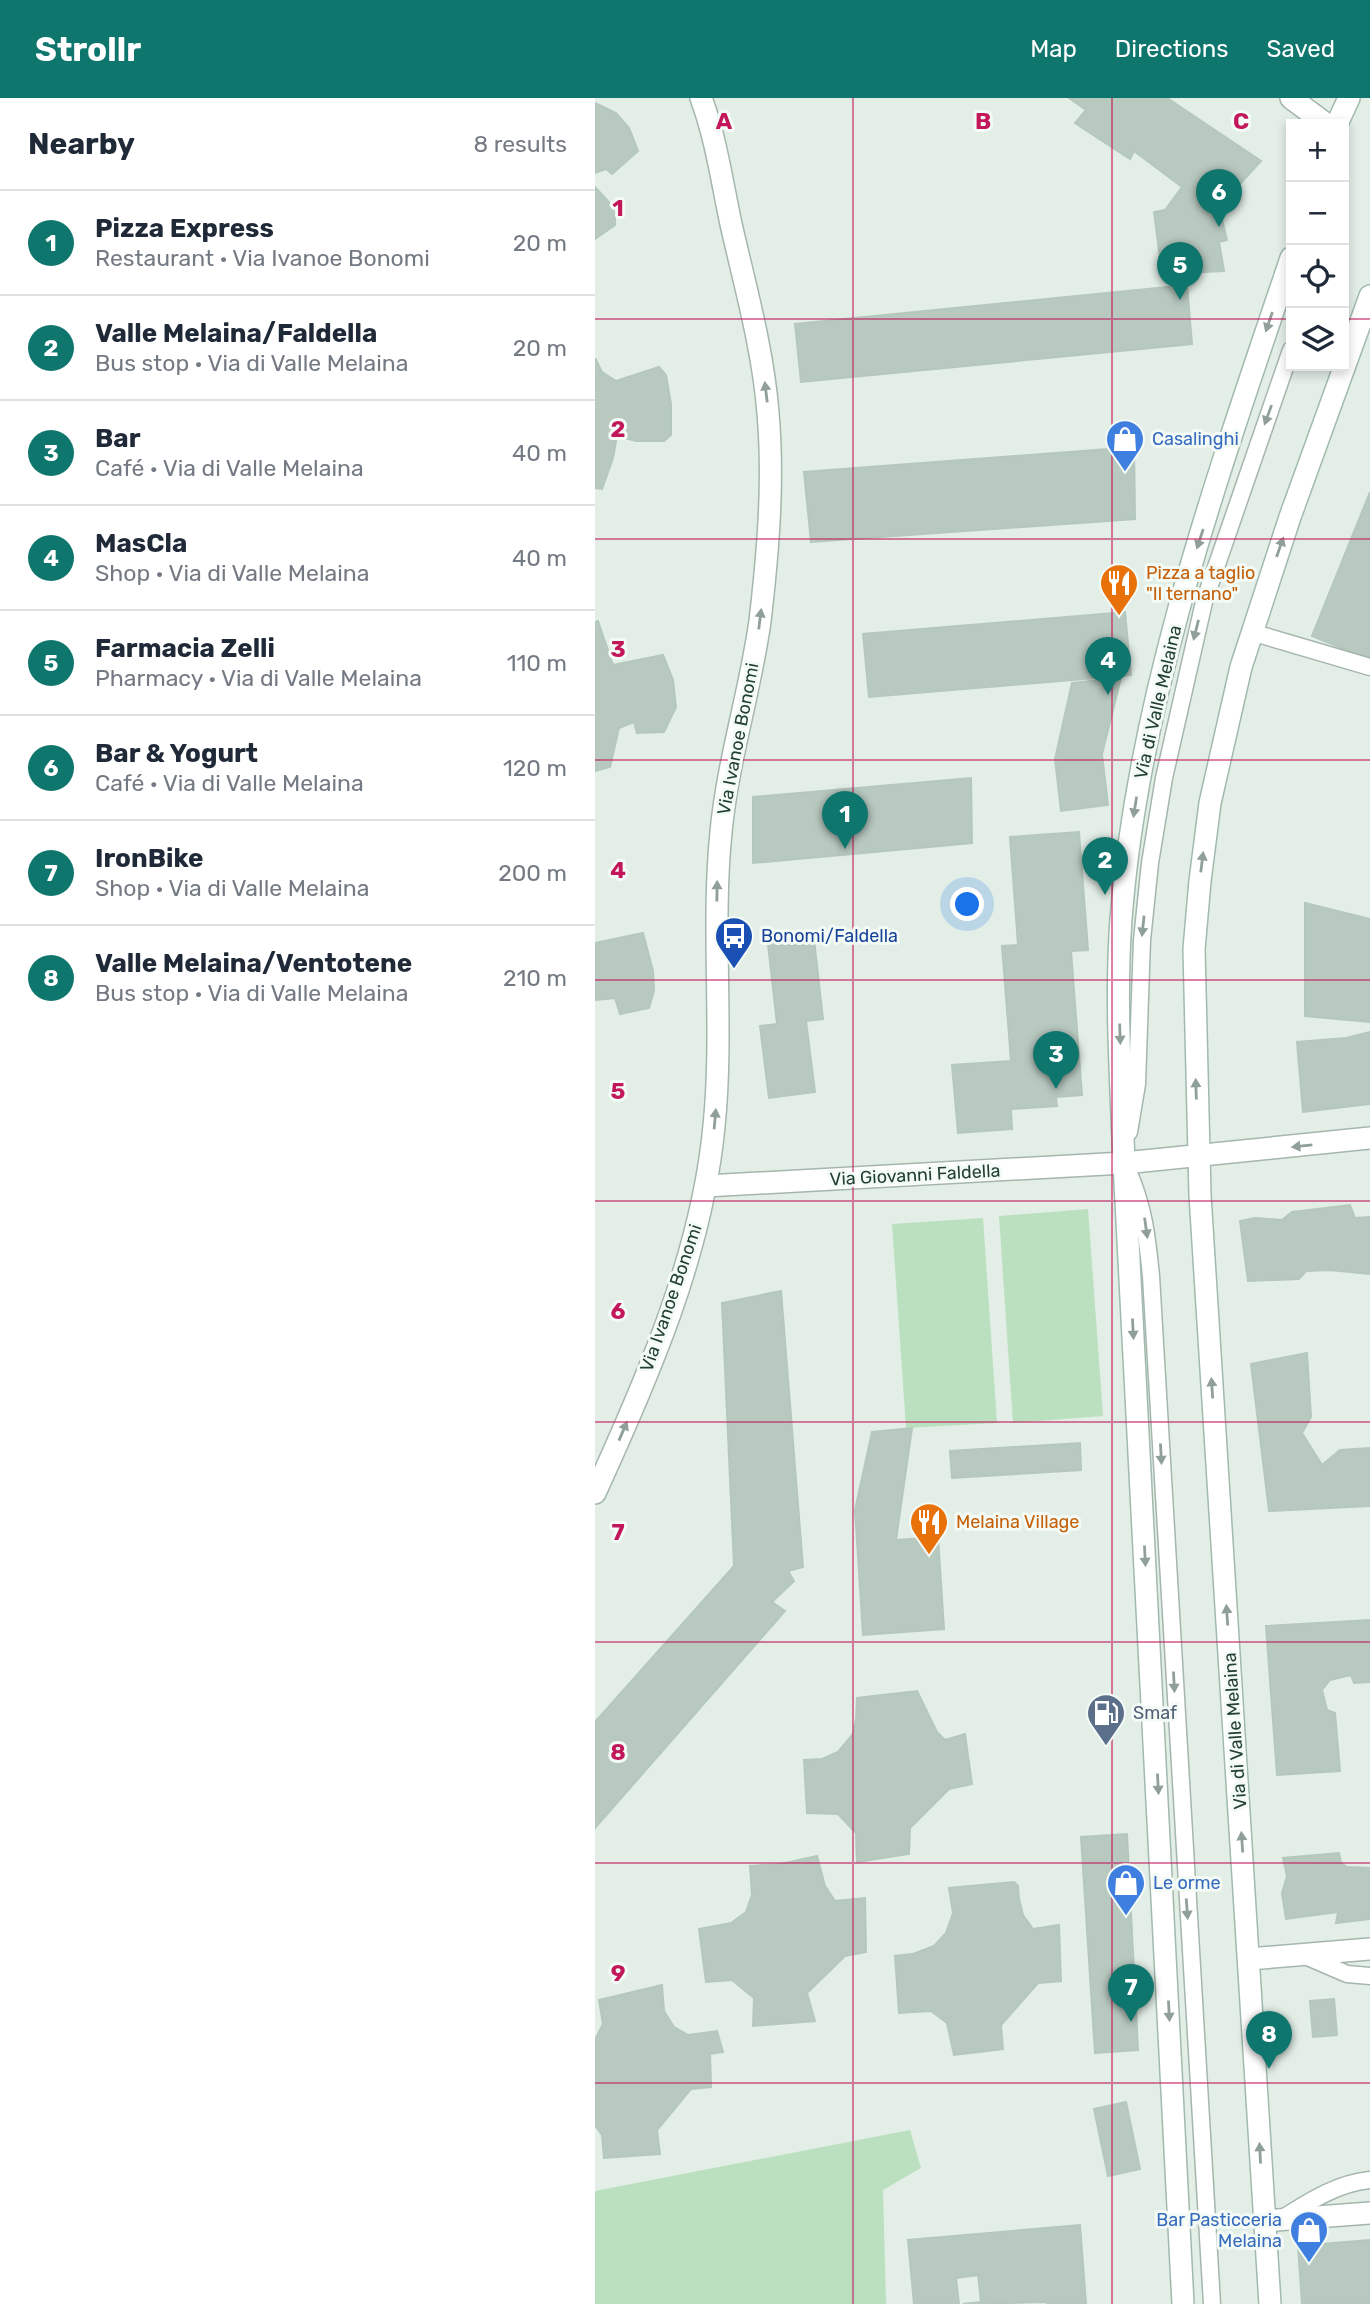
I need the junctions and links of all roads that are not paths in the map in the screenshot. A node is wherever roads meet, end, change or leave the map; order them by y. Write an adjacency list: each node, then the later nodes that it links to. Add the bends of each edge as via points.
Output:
1 (701, 98): 14 (main road, Via Ivanoe Bonomi, one-way to 1, via 718,1079 717,873 730,762 760,619 770,443 755,330)
2 (1291, 98): 4 (main road)
3 (1349, 98): 5 (main road)
4 (1319, 119)
5 (1339, 119)
6 (1286, 273): 13 (main road, Via di Valle Melaina, one-way to 13, via 1185,586 1137,796 1125,887 1118,1001)
7 (1370, 296): 9 (main road, Via di Valle Melaina, one-way to 7)
8 (1286, 364): 13 (lane, Via di Valle Melaina, one-way to 13, via 1204,602 1166,766 1150,863 1137,1084)
9 (1251, 632): 10 (lane); 12 (main road, Via di Valle Melaina, one-way to 9, via 1193,980 1200,881 1220,754)
10 (1370, 667)
11 (1370, 1138): 12 (main road, one-way to 12)
12 (1198, 1157): 13 (main road); 18 (main road, Via di Valle Melaina, one-way to 12)
13 (1124, 1163): 14 (main road, Via Giovanni Faldella); 23 (main road, Via di Valle Melaina, one-way to 23); 24 (lane, Via di Valle Melaina, one-way to 24, via 1143,1209 1151,1276)
14 (706, 1186): 15 (main road, Via Ivanoe Bonomi, one-way to 14, via 668,1317)
15 (595, 1493)
16 (1370, 1950): 17 (main road)
17 (1302, 1954): 18 (main road); 19 (lane, via 1347,1974)
18 (1249, 1959): 22 (main road, Via di Valle Melaina, one-way to 18)
19 (1370, 1976)
20 (1370, 2180): 22 (lane, via 1324,2194)
21 (1370, 2213): 22 (main road)
22 (1272, 2220): 25 (main road, Via di Valle Melaina)
23 (1183, 2304)
24 (1212, 2304)
25 (1270, 2304)

